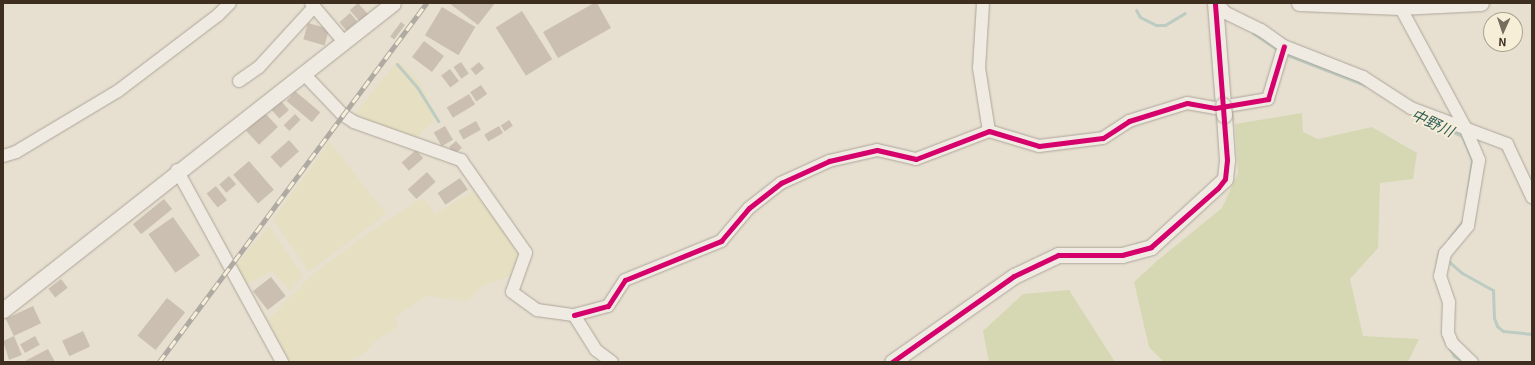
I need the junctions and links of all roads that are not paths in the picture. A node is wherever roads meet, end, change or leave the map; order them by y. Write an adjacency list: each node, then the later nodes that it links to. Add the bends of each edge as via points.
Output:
1 (230, 3): 15 (street, via 218,16 118,91 16,152)
2 (393, 3): 9 (street)
3 (982, 3): 14 (street, via 978,68)
4 (1216, 3): 10 (street, via 1226,13 1261,30); 22 (street, via 1228,160 1225,179 1151,247 1122,255 1058,255 1014,276)
5 (1299, 3): 8 (street)
6 (1481, 3): 8 (street)
7 (313, 5): 9 (street); 12 (street, via 259,67)
8 (1399, 5): 13 (street)
9 (344, 42): 11 (street)
10 (1282, 50): 13 (street, via 1363,77 1411,108 1450,124); 14 (street, via 1268,99 1215,108 1187,104 1129,121 1103,138 1039,146)
11 (303, 73): 16 (street); 19 (street, via 343,115 354,122 461,160 526,252 512,292 537,310)
12 (239, 81)
13 (1465, 127): 17 (street, via 1508,144); 23 (street, via 1479,160 1468,226 1443,257 1440,276 1449,302 1448,332 1452,343)
14 (989, 131): 19 (street, via 916,159 877,150 828,161 781,183 749,208 721,241 625,280 608,306)
15 (3, 156)
16 (177, 170): 18 (street); 20 (street)
17 (1532, 197)
18 (3, 310)
19 (574, 316): 21 (street, via 596,350)
20 (282, 362)
21 (612, 362)
22 (892, 362)
23 (1472, 362)

